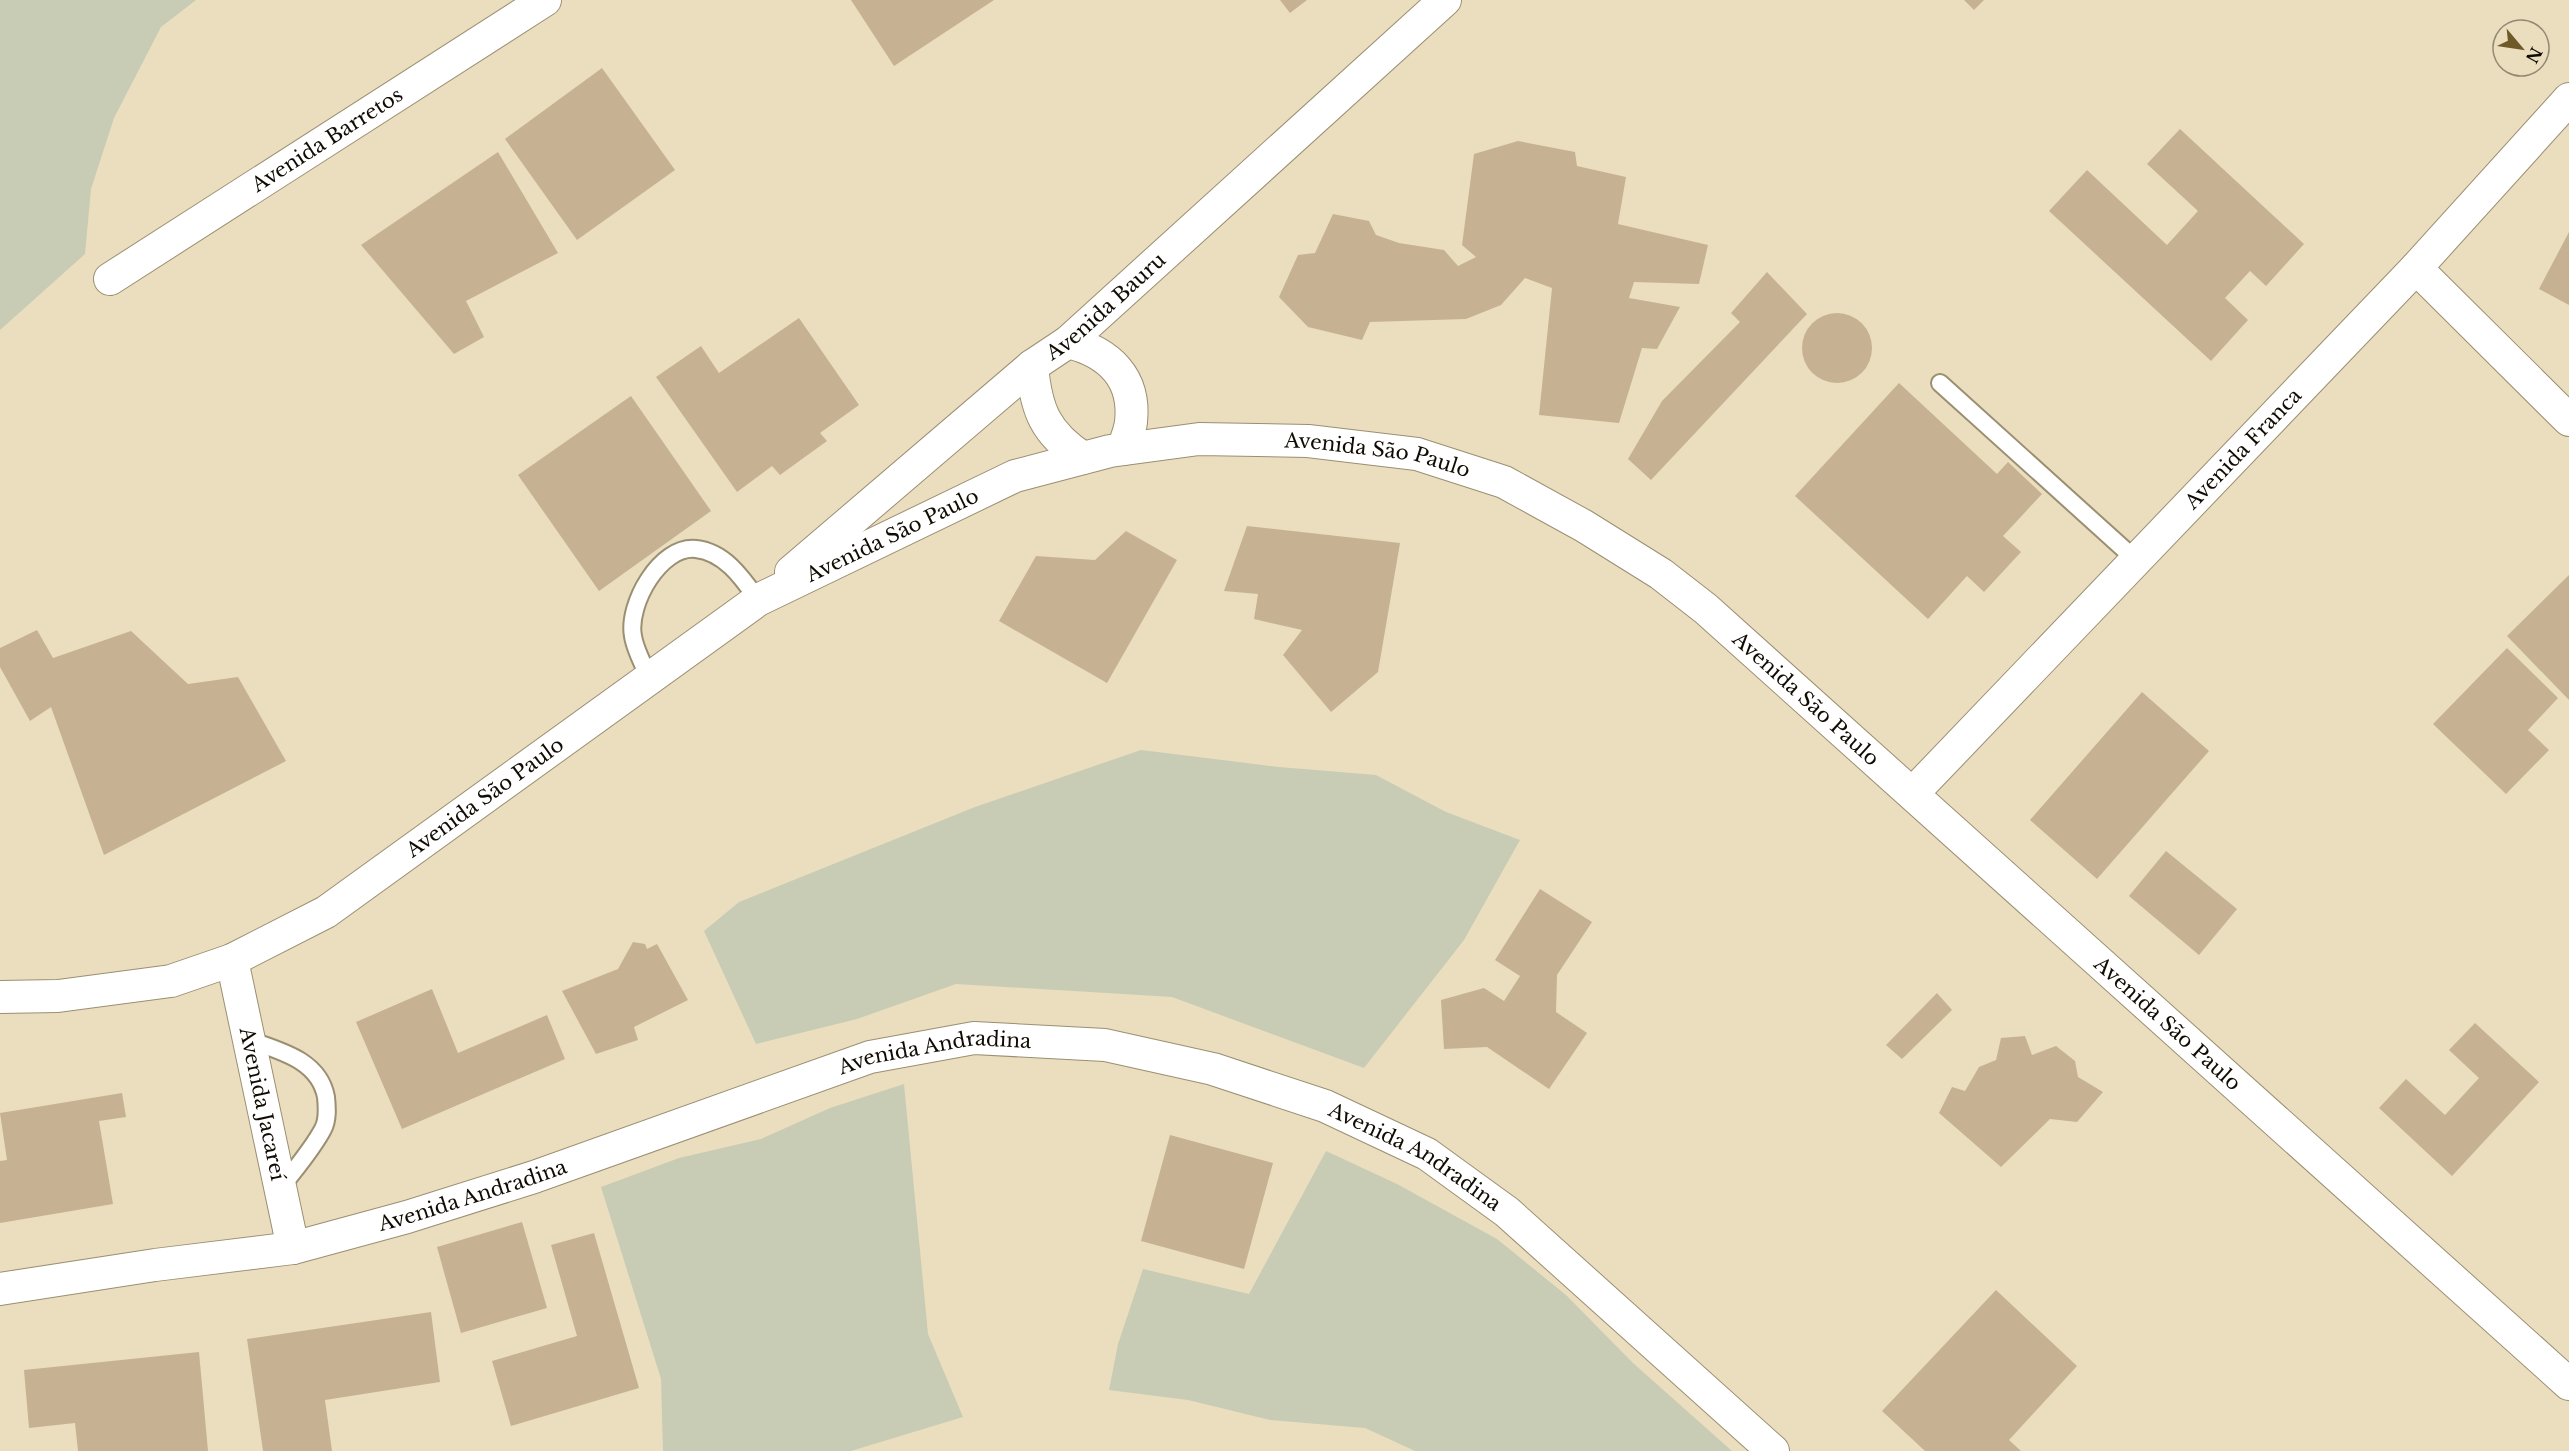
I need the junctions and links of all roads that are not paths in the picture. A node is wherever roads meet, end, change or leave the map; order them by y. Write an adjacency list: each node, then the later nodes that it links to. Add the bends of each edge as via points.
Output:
1 (545, 0): 5 (street, Avenida Barretos)
2 (1444, 0): 6 (street, Avenida Bauru)
3 (2569, 99): 4 (street, Avenida Franca)
4 (2416, 268): 9 (street); 12 (street, Avenida Franca)
5 (110, 279)
6 (1068, 342): 7 (street, Avenida Bauru); 10 (street, via 1089,347 1108,358 1123,376 1130,395 1131,422)
7 (1032, 366): 11 (street, via 1037,404 1049,428); 13 (street, Avenida Bauru)
8 (1940, 383): 12 (lane)
9 (2569, 420)
10 (1123, 449): 11 (street, Avenida São Paulo); 15 (street, Avenida São Paulo, via 1199,438 1308,441 1417,454 1504,482 1661,574 1706,609)
11 (1083, 458): 13 (street, Avenida São Paulo, via 1015,476)
12 (2136, 560): 15 (street, Avenida Franca)
13 (758, 600): 14 (street, Avenida São Paulo); 14 (lane, via 741,576 717,555 694,548 669,556 647,581 635,609 632,636)
14 (650, 679): 16 (street, Avenida São Paulo, via 326,912)
15 (1913, 793): 22 (street, Avenida São Paulo)
16 (232, 960): 17 (street, Avenida São Paulo, via 171,981 58,996); 18 (street, Avenida Jacareí)
17 (0, 998)
18 (249, 1040): 19 (street, Avenida Jacareí); 19 (lane, via 301,1061 315,1072 328,1107 324,1127)
19 (280, 1190): 20 (street, Avenida Jacareí)
20 (293, 1248): 21 (street, Avenida Andradina); 23 (street, Avenida Andradina, via 534,1178 870,1056 974,1038 1105,1045 1213,1069 1325,1106 1427,1154 1507,1212)
21 (0, 1289)
22 (2569, 1384)
23 (1773, 1451)

